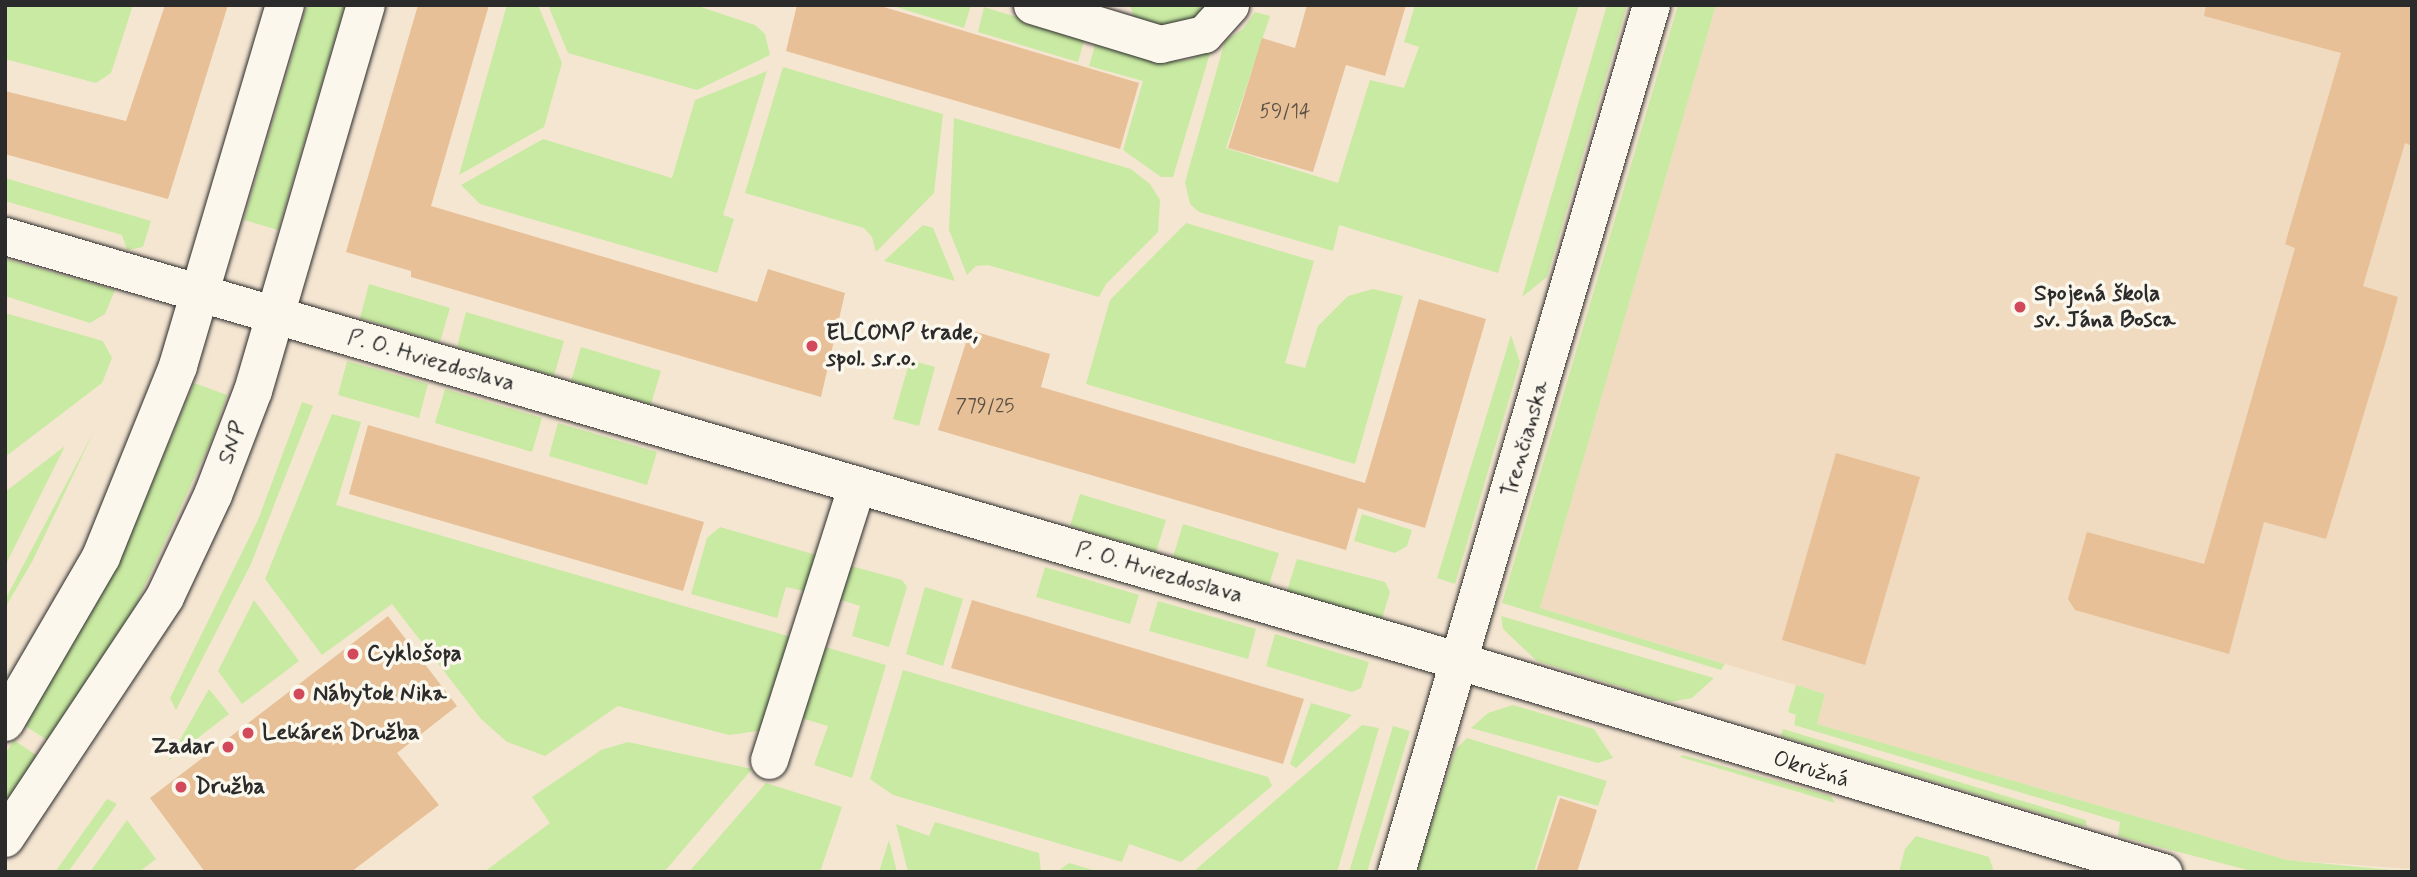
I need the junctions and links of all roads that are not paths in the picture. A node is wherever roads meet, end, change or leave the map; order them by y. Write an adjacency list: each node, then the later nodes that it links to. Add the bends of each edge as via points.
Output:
1 (285, 5): 7 (street)
2 (366, 5): 8 (street, SNP)
3 (1032, 5): 4 (street, via 1160,44 1204,34)
4 (1230, 5)
5 (1651, 5): 10 (street, Trenčianska)
6 (5, 236): 7 (street, P. O. Hviezdoslava)
7 (201, 294): 8 (street, P. O. Hviezdoslava); 11 (street, via 178,366 100,557)
8 (275, 315): 9 (street, P. O. Hviezdoslava); 13 (street, SNP, via 235,437 165,597)
9 (857, 485): 10 (street, P. O. Hviezdoslava); 12 (street)
10 (1461, 661): 14 (street, Trenčianska); 15 (street, Okružná)
11 (5, 722)
12 (769, 760)
13 (5, 838)
14 (1396, 872)
15 (2163, 872)

